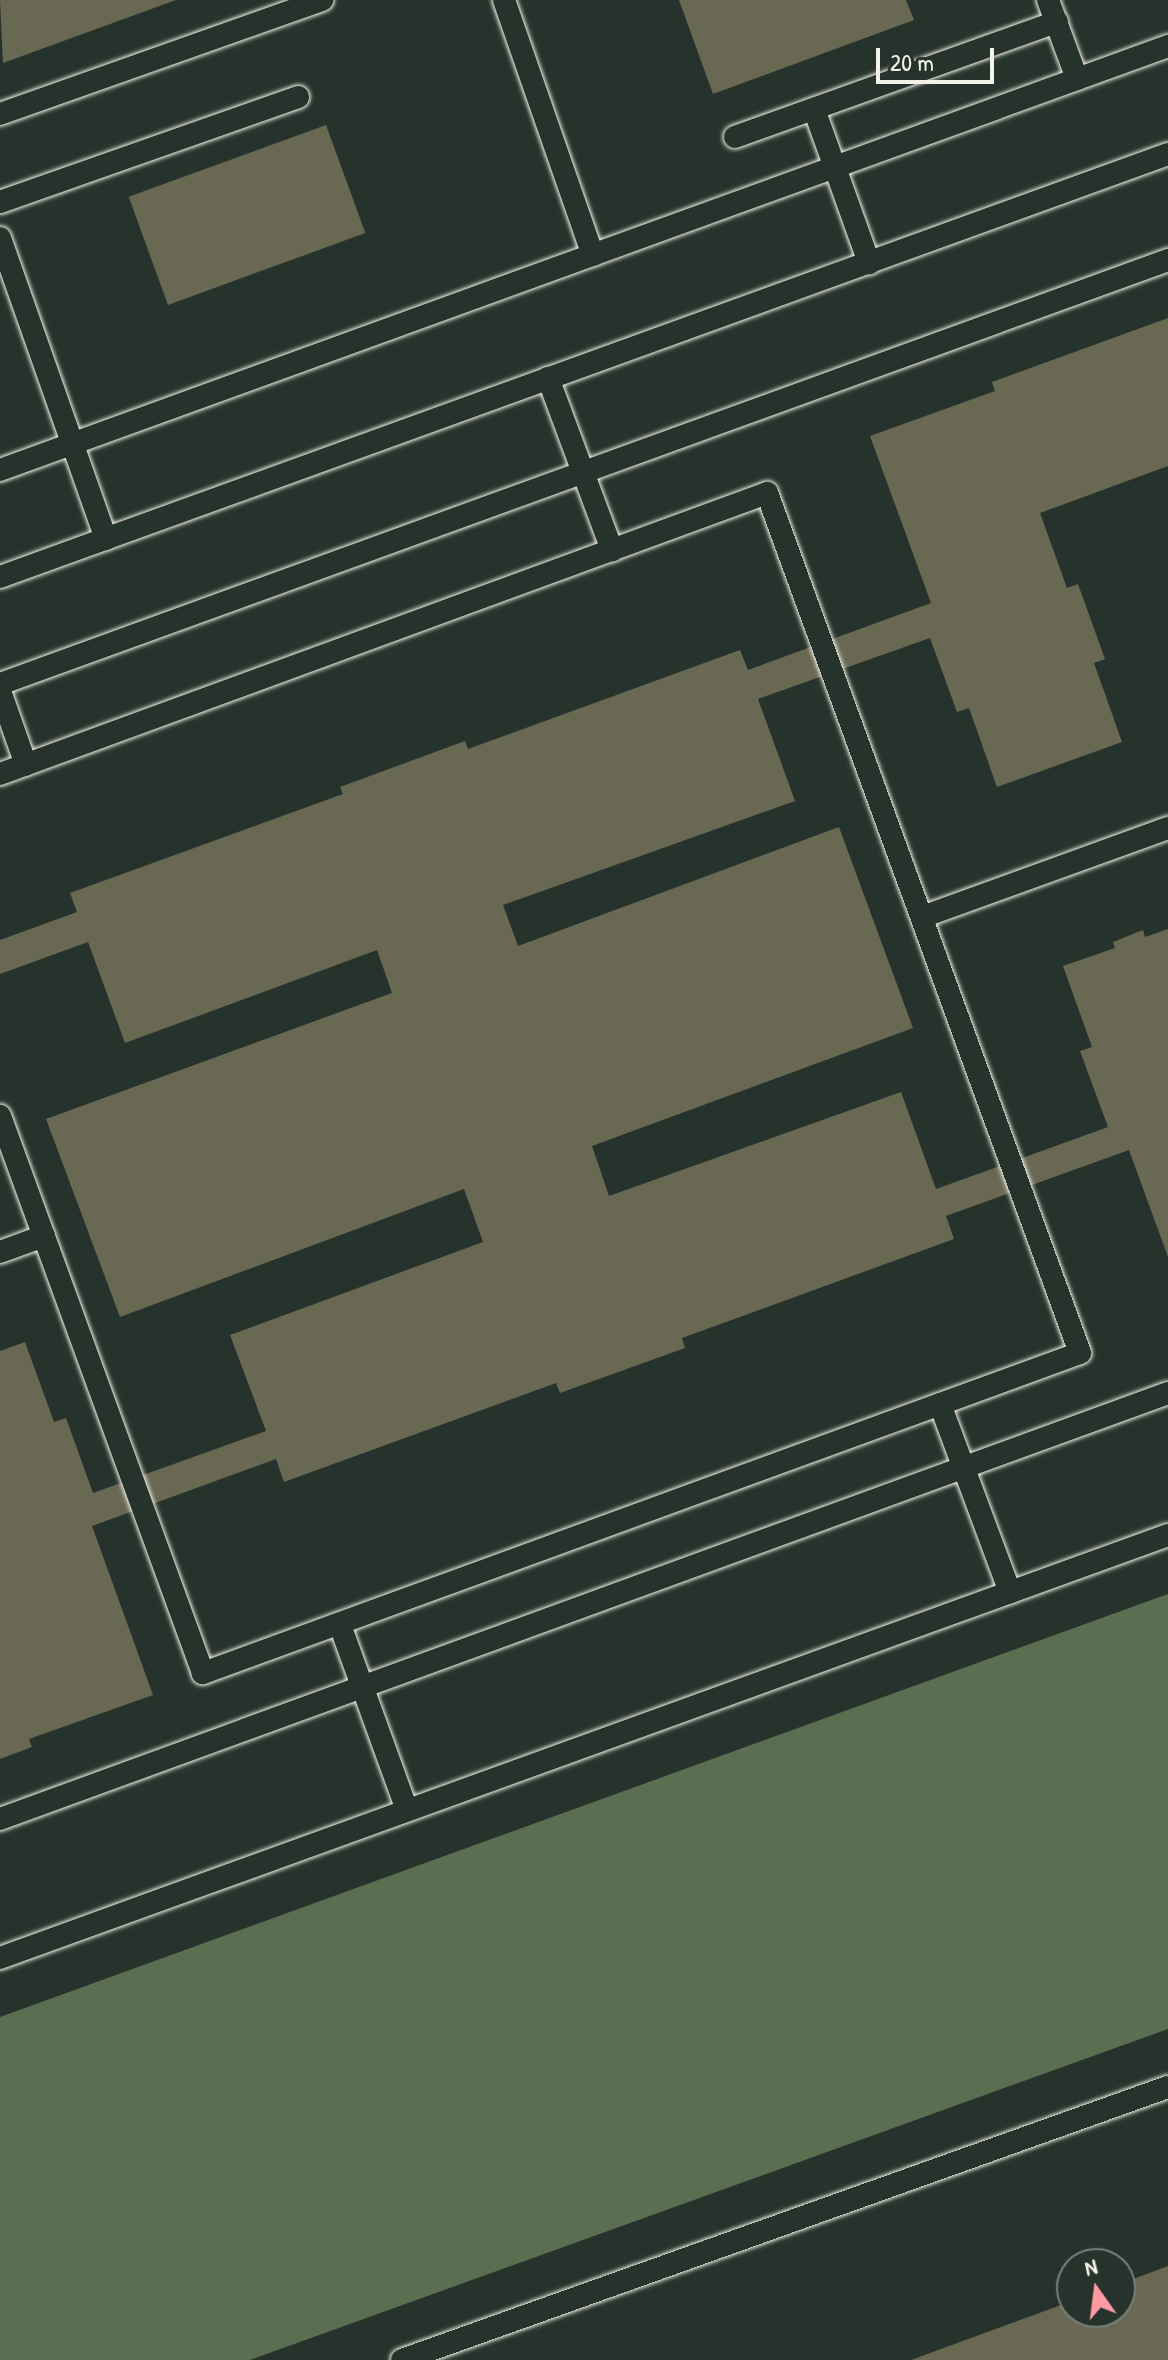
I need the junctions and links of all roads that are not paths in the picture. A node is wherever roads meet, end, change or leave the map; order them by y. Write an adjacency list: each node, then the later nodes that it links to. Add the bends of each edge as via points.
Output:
1 (322, 0): 9 (lane)
2 (504, 0): 15 (lane)
3 (1048, 0): 4 (lane)
4 (1057, 22): 6 (lane); 8 (lane)
5 (1168, 46): 6 (lane)
6 (1077, 79): 12 (lane)
7 (298, 97): 13 (lane)
8 (814, 109): 10 (lane); 12 (lane)
9 (0, 114)
10 (735, 137)
11 (1168, 154): 17 (lane)
12 (835, 167): 15 (lane); 17 (lane)
13 (0, 202)
14 (0, 238): 19 (lane)
15 (593, 255): 19 (lane)
16 (1168, 260): 21 (lane)
17 (869, 263): 18 (lane)
18 (548, 378): 21 (lane); 22 (lane)
19 (72, 444): 20 (lane); 22 (lane)
20 (0, 470)
21 (583, 472): 23 (lane); 25 (lane)
22 (106, 539): 24 (lane)
23 (612, 550): 27 (lane); 30 (lane, via 767,493)
24 (0, 577)
25 (0, 684)
26 (0, 691): 27 (lane)
27 (26, 765): 28 (lane)
28 (0, 774)
29 (1168, 828): 30 (lane)
30 (922, 917): 35 (lane, via 1080,1353)
31 (0, 1116): 32 (lane)
32 (44, 1236): 33 (lane); 39 (lane, via 203,1673)
33 (0, 1252)
34 (1168, 1393): 36 (lane)
35 (940, 1404): 36 (lane); 39 (lane)
36 (963, 1468): 38 (lane); 40 (lane)
37 (1168, 1535): 38 (lane)
38 (1010, 1592): 41 (lane)
39 (340, 1625): 40 (lane)
40 (363, 1686): 41 (lane); 42 (lane)
41 (407, 1810): 43 (lane)
42 (0, 1819)
43 (0, 1958)
44 (1168, 2087): 45 (lane)
45 (402, 2360)

